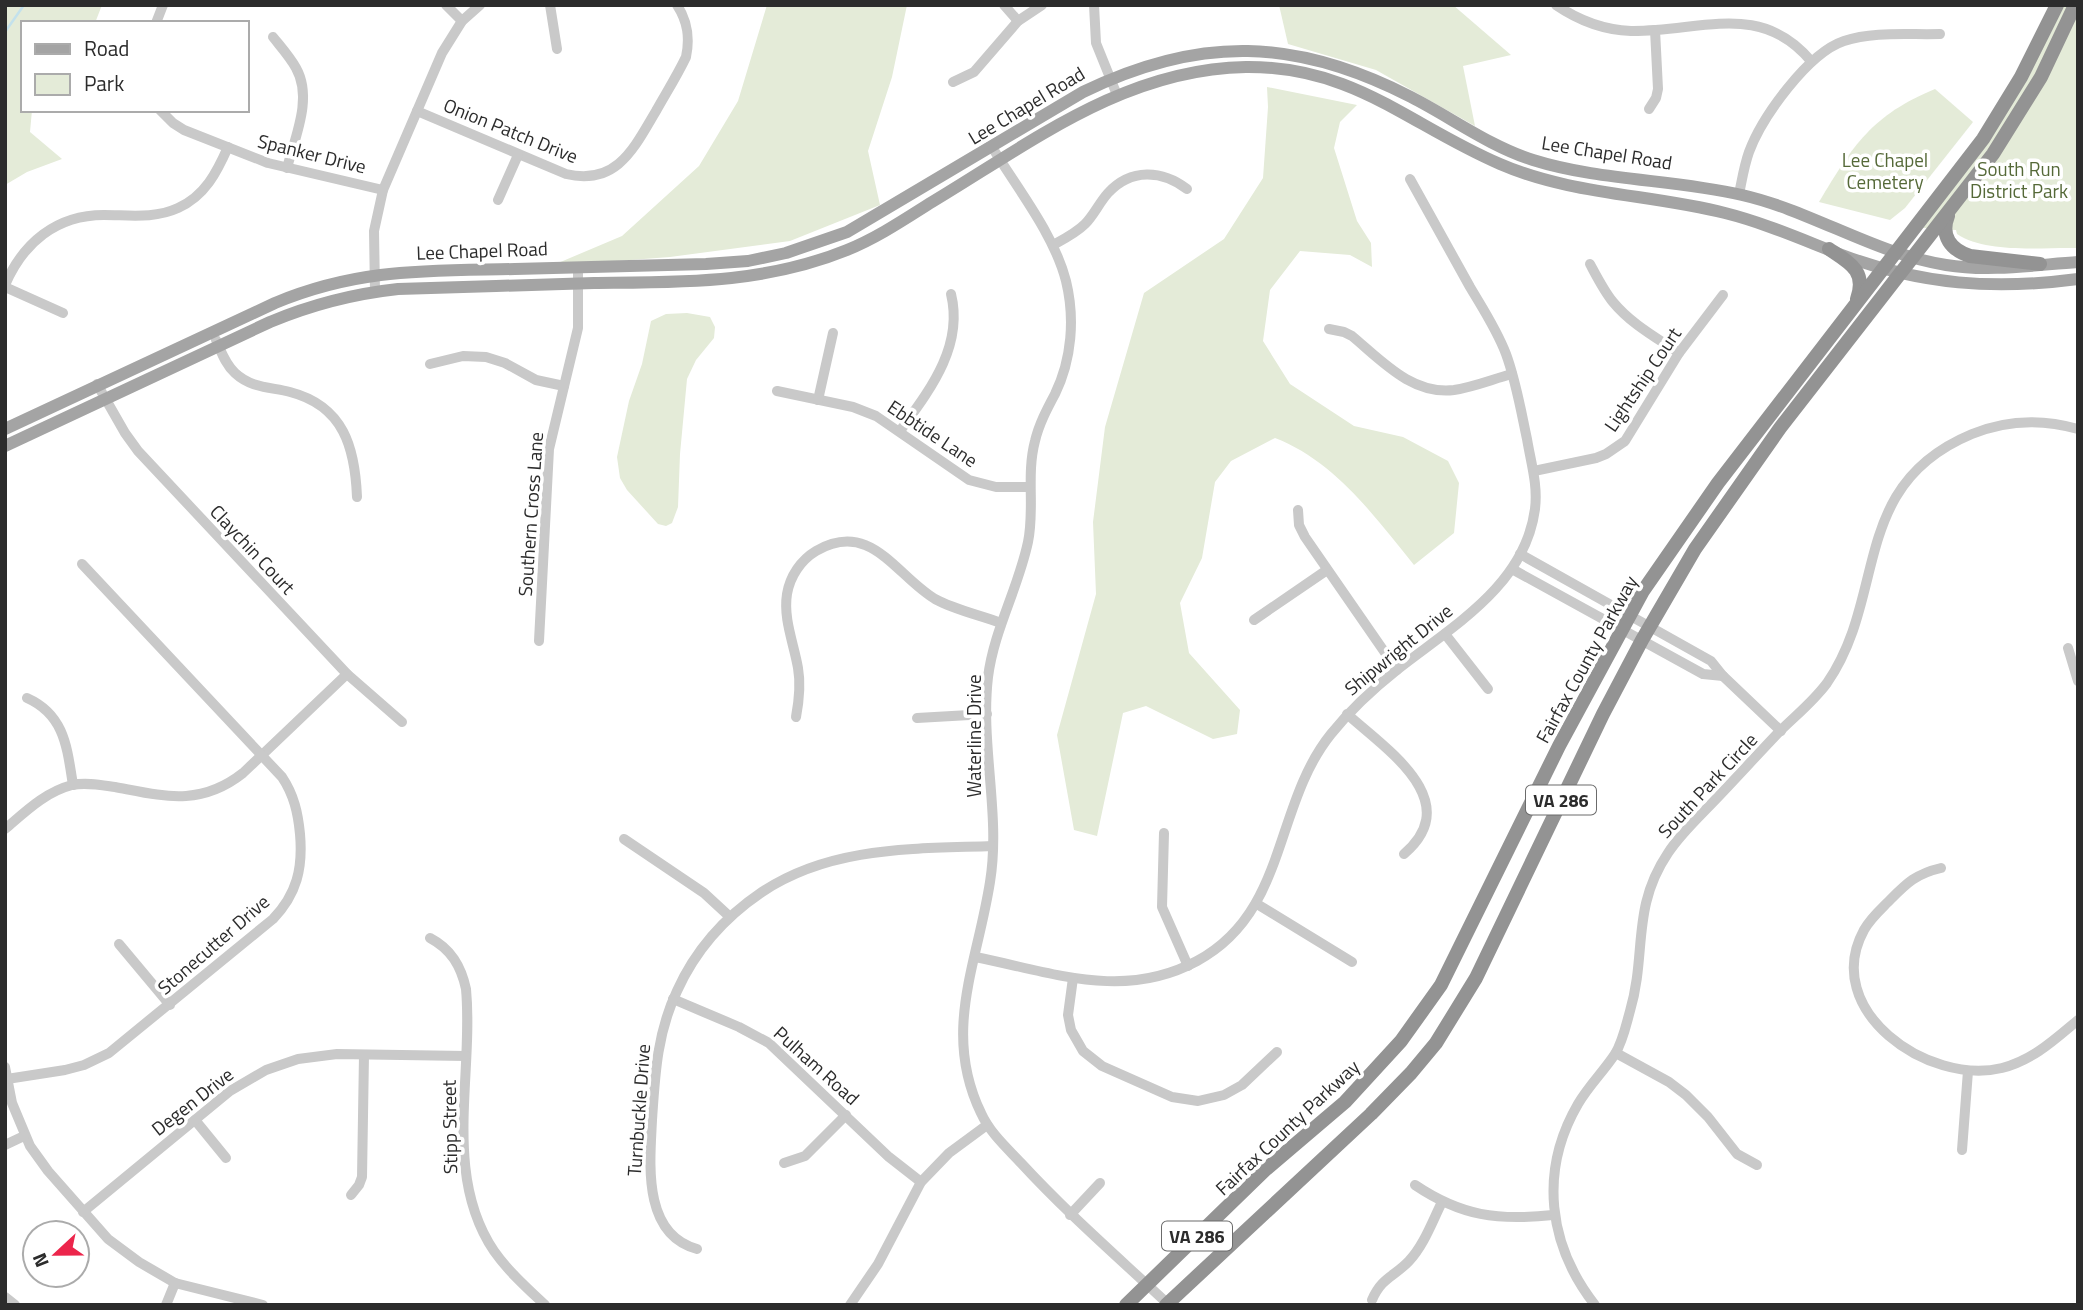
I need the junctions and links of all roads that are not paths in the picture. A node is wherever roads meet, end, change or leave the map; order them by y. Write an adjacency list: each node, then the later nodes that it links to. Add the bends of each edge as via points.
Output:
1 (446, 5): 12 (street)
2 (480, 5): 12 (street, Onion Patch Drive)
3 (550, 5): 16 (street)
4 (677, 5): 28 (street, Onion Patch Drive, via 687,29 685,57 628,156 608,171 580,176)
5 (1004, 5): 11 (street)
6 (1042, 5): 11 (street)
7 (1094, 5): 18 (street, via 1096,43)
8 (1556, 5): 13 (street, via 1611,29)
9 (2057, 5): 39 (highway, Fairfax County Parkway / VA 286, via 1996,120)
10 (2075, 5): 36 (highway, Fairfax County Parkway / VA 286, via 2018,116)
11 (1018, 20): 19 (street, via 974,72)
12 (463, 21): 22 (street, Onion Patch Drive, via 442,54)
13 (1655, 30): 17 (street, via 1760,25 1785,36); 21 (street, via 1658,85)
14 (1940, 34): 17 (street, via 1853,38)
15 (273, 37): 30 (street, via 296,68 303,90 303,109)
16 (557, 49)
17 (1811, 61): 34 (street, via 1757,134)
18 (1109, 79): 20 (street); 24 (main road, Lee Chapel Road, via 1195,54 1252,51 1302,55 1383,83); 26 (main road, Lee Chapel Road)
19 (953, 82)
20 (1116, 95): 27 (main road, Lee Chapel Road, via 1200,71 1249,67 1290,71 1352,86); 29 (main road, Lee Chapel Road)
21 (1649, 109)
22 (417, 111): 28 (street, Onion Patch Drive); 33 (street, Onion Patch Drive)
23 (162, 112): 25 (street, Spanker Drive, via 178,126)
24 (1479, 136): 27 (main road); 34 (main road, Lee Chapel Road, via 1559,167)
25 (228, 147): 30 (street, Spanker Drive); 50 (street, via 214,177 191,201 154,215 91,215 59,224 29,245)
26 (992, 147): 29 (street, Waterline Drive); 44 (main road, Lee Chapel Road, via 867,222 795,251 748,261)
27 (1471, 150): 38 (main road, Lee Chapel Road, via 1541,179 1727,213)
28 (518, 155): 35 (street)
29 (1001, 161): 37 (street, Waterline Drive); 49 (main road, Lee Chapel Road, via 871,239 801,266 729,280)
30 (288, 168): 33 (street, Spanker Drive)
31 (1410, 179): 62 (street, Shipwright Drive, via 1494,328)
32 (1187, 189): 37 (street, via 1172,178 1157,175 1124,181 1105,196 1084,225)
33 (383, 190): 46 (street, Onion Patch Drive, via 374,232)
34 (1739, 194): 39 (main road, Lee Chapel Road, via 1790,209)
35 (498, 200)
36 (1951, 210): 40 (highway, Fairfax County Parkway / VA 286); 43 (highway, via 1946,237 1960,253)
37 (1053, 245): 73 (street, Waterline Drive, via 1069,293 1070,338 1061,377 1036,437)
38 (1829, 249): 45 (main road, Lee Chapel Road); 54 (highway, via 1859,276 1861,289)
39 (1897, 253): 40 (main road, Lee Chapel Road); 45 (highway, Fairfax County Parkway / VA 286)
40 (1913, 257): 43 (main road, Lee Chapel Road, via 1975,268); 47 (highway, Fairfax County Parkway / VA 286)
41 (2078, 262): 43 (main road, Lee Chapel Road)
42 (1590, 264): 60 (street, via 1619,309)
43 (2040, 264)
44 (578, 267): 46 (main road, Lee Chapel Road); 49 (street, Southern Cross Lane)
45 (1884, 269): 47 (main road, Lee Chapel Road); 54 (highway, Fairfax County Parkway / VA 286)
46 (375, 274): 51 (street, Onion Patch Drive); 57 (main road, Lee Chapel Road, via 302,292)
47 (1902, 274): 48 (main road, Lee Chapel Road, via 1973,285); 83 (highway, Fairfax County Parkway / VA 286, via 1755,462 1695,549)
48 (2078, 279)
49 (578, 284): 51 (main road, Lee Chapel Road); 64 (street, Southern Cross Lane, via 578,328)
50 (5, 286): 55 (street)
51 (375, 291): 59 (main road, Lee Chapel Road, via 312,305)
52 (951, 294): 70 (street, via 955,318 943,365)
53 (1723, 295): 60 (street, Lightship Court)
54 (1852, 310): 80 (highway, Fairfax County Parkway / VA 286, via 1718,482)
55 (63, 313)
56 (1329, 329): 62 (street, via 1352,336 1400,376 1427,388 1456,389)
57 (212, 331): 59 (street); 63 (main road, Lee Chapel Road)
58 (833, 333): 67 (street)
59 (219, 346): 66 (main road, Lee Chapel Road); 74 (street, via 229,366 244,380 294,393 329,414 352,449)
60 (1679, 353): 72 (street, Lightship Court, via 1632,432 1618,447 1596,458)
61 (430, 364): 64 (street, via 463,356 486,357 536,380)
62 (1512, 374): 72 (street, Shipwright Drive)
63 (97, 384): 66 (street, Claychin Court); 68 (main road, Lee Chapel Road)
64 (564, 386): 87 (street, Southern Cross Lane, via 549,449)
65 (777, 391): 67 (street, Ebbtide Lane)
66 (104, 400): 71 (main road, Lee Chapel Road); 90 (street, Claychin Court, via 138,451)
67 (818, 400): 70 (street, Ebbtide Lane, via 868,412)
68 (5, 429)
69 (2078, 429): 100 (street, South Park Circle, via 2032,422 1998,426 1965,437 1923,464 1884,517 1840,661 1812,702)
70 (900, 431): 73 (street, Ebbtide Lane, via 969,480 996,487)
71 (5, 446)
72 (1534, 471): 76 (street, Shipwright Drive, via 1535,509)
73 (1030, 487): 82 (street, Waterline Drive, via 1028,541)
74 (357, 497)
75 (1298, 510): 79 (street, via 1302,531)
76 (1520, 554): 78 (street, Shipwright Drive); 80 (street)
77 (82, 564): 101 (street, Stonecutter Drive)
78 (1513, 569): 84 (street); 85 (street, Shipwright Drive, via 1490,597)
79 (1327, 570): 81 (street); 89 (street)
80 (1629, 614): 83 (street); 84 (highway, Fairfax County Parkway / VA 286)
81 (1254, 621)
82 (1001, 623): 95 (street, Waterline Drive, via 988,680); 97 (street, via 933,598 876,549 852,542 819,550 798,568 787,596 799,676)
83 (1650, 626): 86 (highway, Fairfax County Parkway / VA 286); 91 (street, via 1711,661)
84 (1620, 629): 86 (street); 145 (highway, Fairfax County Parkway / VA 286, via 1441,985 1401,1041 1345,1102 1265,1170)
85 (1445, 634): 89 (street, Shipwright Drive); 93 (street)
86 (1642, 640): 91 (street, via 1703,674); 148 (highway, Fairfax County Parkway / VA 286, via 1476,978 1436,1043 1371,1114)
87 (539, 641)
88 (2068, 648): 92 (street)
89 (1397, 670): 96 (street, Shipwright Drive)
90 (347, 674): 99 (street, Claychin Court); 101 (street)
91 (1723, 676): 100 (street)
92 (2078, 681)
93 (1488, 689)
94 (27, 698): 102 (street, via 51,714 58,726 68,750)
95 (987, 714): 98 (street); 106 (street, Waterline Drive)
96 (1348, 714): 107 (street, via 1409,770 1422,791 1425,825); 109 (street, Shipwright Drive, via 1307,772)
97 (796, 717)
98 (916, 718)
99 (402, 722)
100 (1781, 730): 121 (street, South Park Circle, via 1681,836 1657,870 1643,910 1636,990)
101 (262, 755): 102 (street, via 223,787 191,796); 118 (street, Stonecutter Drive, via 282,777 295,803 302,854 296,885 273,919)
102 (73, 785): 103 (street, via 39,800)
103 (5, 829)
104 (1164, 833): 115 (street, via 1162,907)
105 (624, 839): 110 (street, via 704,893)
106 (992, 846): 110 (street, Turnbuckle Drive, via 884,851 831,860 779,882); 113 (street, Waterline Drive, via 990,885)
107 (1404, 854)
108 (1941, 868): 124 (street, via 1913,878 1869,922 1858,944 1855,977 1873,1018 1900,1045 1932,1063)
109 (1257, 904): 114 (street); 115 (street, Shipwright Drive, via 1222,944)
110 (730, 917): 117 (street, Turnbuckle Drive, via 689,967)
111 (430, 938): 123 (street, Stipp Street, via 452,954 464,979)
112 (119, 944): 118 (street)
113 (975, 957): 116 (street, Shipwright Drive); 128 (street, Waterline Drive, via 962,1046 970,1085)
114 (1352, 962)
115 (1188, 965): 116 (street, Shipwright Drive, via 1137,981)
116 (1073, 978): 120 (street, via 1068,1016 1083,1051 1102,1066 1172,1097 1198,1101 1224,1095 1242,1085)
117 (673, 999): 126 (street, Pulham Road, via 769,1043); 143 (street, Turnbuckle Drive, via 656,1058 650,1180 667,1227)
118 (170, 1004): 125 (street, Stonecutter Drive, via 97,1060 65,1070)
119 (2078, 1020): 124 (street, via 2028,1058 1999,1069)
120 (1277, 1052)
121 (1616, 1053): 134 (street, via 1686,1095 1737,1154); 142 (street, South Park Circle, via 1585,1092 1564,1134 1556,1165)
122 (364, 1055): 123 (street, Degen Drive); 127 (street, Degen Drive, via 313,1056 282,1064 240,1084); 138 (street, via 362,1177)
123 (466, 1056): 152 (street, Stipp Street, via 464,1154 471,1203 495,1252)
124 (1968, 1071): 131 (street)
125 (6, 1073): 129 (street)
126 (846, 1115): 133 (street, via 805,1156); 135 (street, Pulham Road)
127 (195, 1120): 132 (street); 140 (street, Degen Drive)
128 (987, 1125): 135 (street, via 949,1153); 141 (street, Waterline Drive)
129 (24, 1136): 130 (street); 140 (street)
130 (5, 1145)
131 (1962, 1150)
132 (226, 1158)
133 (785, 1163)
134 (1757, 1165)
135 (921, 1182): 153 (street, via 878,1264)
136 (1100, 1183): 141 (street)
137 (1415, 1185): 139 (street)
138 (351, 1195)
139 (1442, 1202): 142 (street, via 1500,1217); 147 (street, via 1415,1254 1380,1283)
140 (83, 1212): 144 (street, via 120,1249)
141 (1070, 1215): 145 (street, Waterline Drive)
142 (1553, 1215): 155 (street, South Park Circle, via 1573,1270)
143 (697, 1249)
144 (175, 1283): 150 (street); 151 (street)
145 (1147, 1283): 148 (street, Waterline Drive); 154 (highway, Fairfax County Parkway / VA 286)
146 (5, 1297): 149 (street)
147 (1372, 1300)
148 (1168, 1304)
149 (15, 1305)
150 (166, 1305)
151 (263, 1305)
152 (545, 1305)
153 (850, 1305)
154 (1126, 1305)
155 (1595, 1305)

